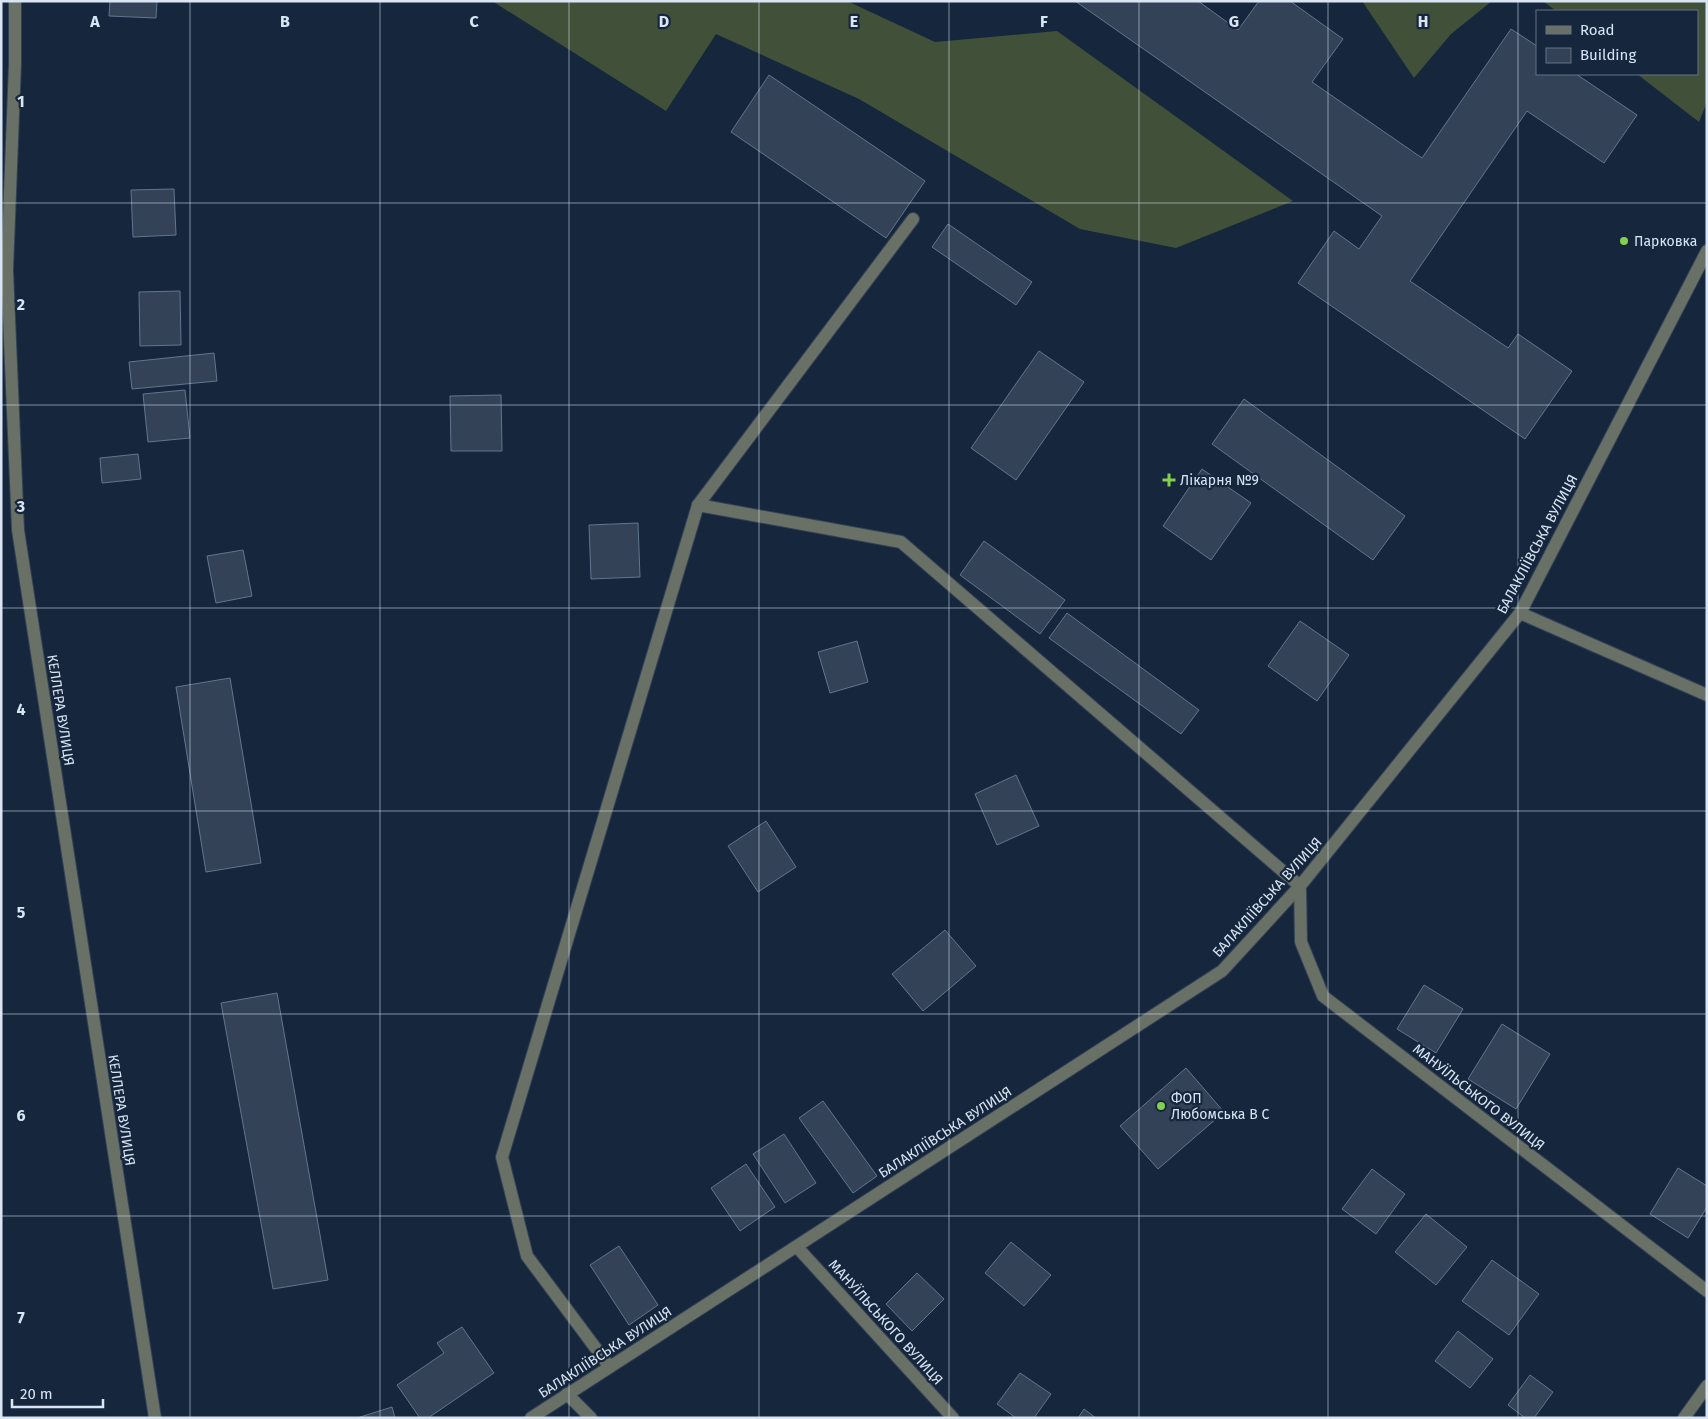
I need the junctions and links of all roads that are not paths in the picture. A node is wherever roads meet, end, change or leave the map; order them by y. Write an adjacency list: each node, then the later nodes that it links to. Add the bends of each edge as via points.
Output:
1 (15, 1): 13 (street, КЕЛЛЕРА ВУЛИЦЯ, via 7,270 18,530)
2 (913, 219): 4 (street)
3 (1707, 251): 5 (street, БАЛАКЛІЇВСЬКА ВУЛИЦЯ)
4 (698, 505): 7 (street, via 901,542); 10 (street, via 502,1158 528,1256)
5 (1520, 613): 6 (street); 7 (street, БАЛАКЛІЇВСЬКА ВУЛИЦЯ)
6 (1707, 695)
7 (1300, 886): 8 (street, БАЛАКЛІЇВСЬКА ВУЛИЦЯ, via 1222,971); 9 (street, МАНУЇЛЬСЬКОГО ВУЛИЦЯ, via 1301,942 1323,996)
8 (796, 1247): 10 (street, БАЛАКЛІЇВСЬКА ВУЛИЦЯ); 16 (street, МАНУЇЛЬСЬКОГО ВУЛИЦЯ)
9 (1707, 1291)
10 (609, 1366): 12 (street, БАЛАКЛІЇВСЬКА ВУЛИЦЯ)
11 (1707, 1386): 17 (street)
12 (568, 1394): 14 (street, БАЛАКЛІЇВСЬКА ВУЛИЦЯ); 15 (street)
13 (155, 1418)
14 (531, 1418)
15 (592, 1418)
16 (953, 1418)
17 (1684, 1418)

